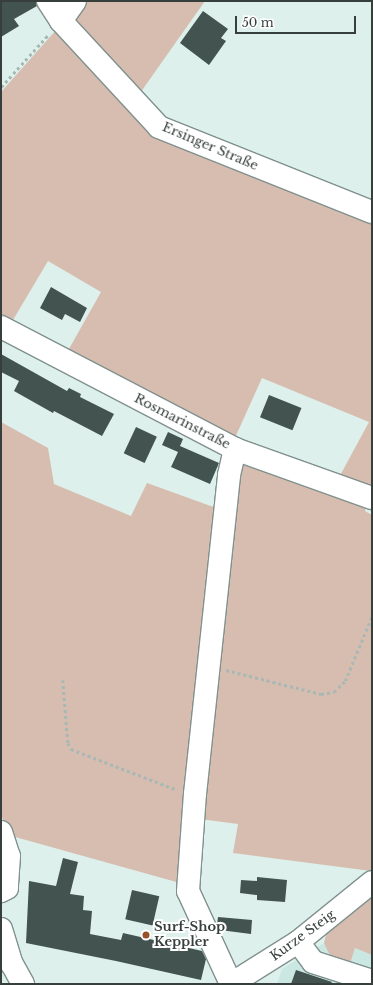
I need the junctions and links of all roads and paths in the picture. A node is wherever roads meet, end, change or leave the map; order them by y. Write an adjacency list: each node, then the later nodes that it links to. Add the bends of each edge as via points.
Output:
1 (48, 1): 3 (street, Ersinger Straße)
2 (75, 1): 3 (street)
3 (61, 21): 4 (path); 5 (street, Ersinger Straße, via 158,127)
4 (1, 87)
5 (372, 212)
6 (1, 327): 7 (street, Rosmarinstraße)
7 (234, 449): 8 (street, Rosmarinstraße); 10 (street)
8 (372, 498)
9 (372, 616): 10 (path, via 345,682 334,692 321,694)
10 (208, 666): 12 (street)
11 (64, 680): 12 (path, via 68,743 71,749)
12 (195, 794): 20 (street, via 188,891)
13 (1, 832): 15 (street, via 9,856 7,888)
14 (372, 882): 17 (street, Kurze Steig)
15 (1, 891)
16 (1, 929): 19 (street, via 12,964)
17 (298, 942): 18 (street, via 313,962); 20 (street, Kurze Steig)
18 (372, 981)
19 (24, 984)
20 (231, 984)

